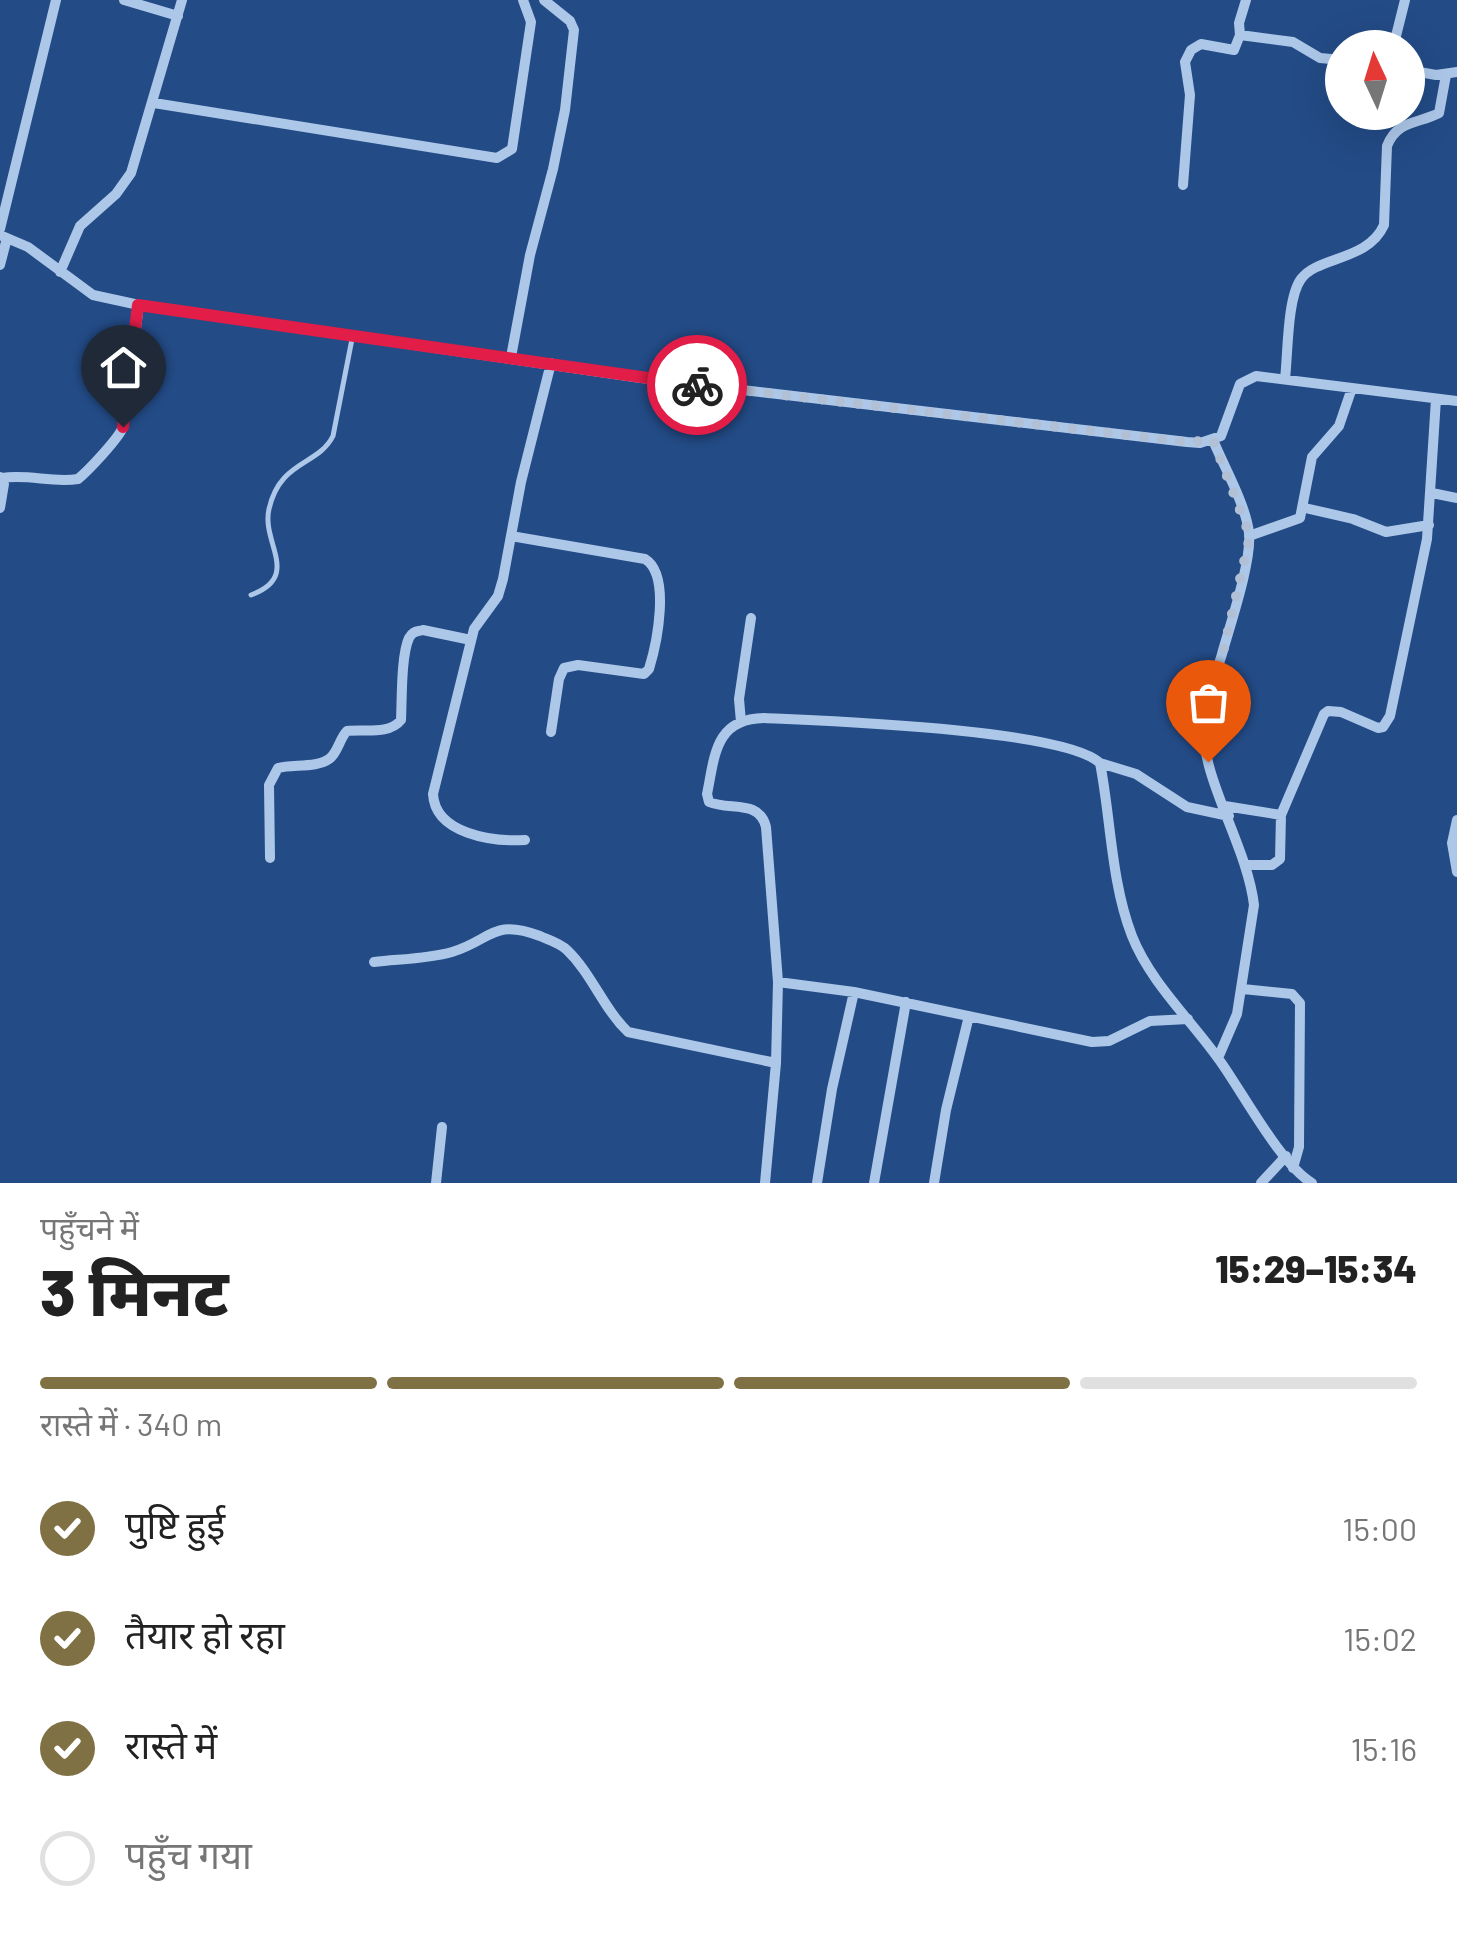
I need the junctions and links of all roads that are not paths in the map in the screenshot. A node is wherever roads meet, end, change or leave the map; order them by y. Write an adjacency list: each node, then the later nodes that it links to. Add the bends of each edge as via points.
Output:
1 (56, 0): 16 (street)
2 (124, 0): 8 (street)
3 (182, 0): 8 (street)
4 (523, 0): 14 (street, via 531,22 512,149 496,158)
5 (544, 0): 21 (street, via 574,30 554,168)
6 (1246, 0): 10 (street)
7 (1406, 0): 9 (street)
8 (178, 16): 14 (street)
9 (1398, 30)
10 (1240, 34): 11 (street, via 1293,42); 15 (street, via 1234,50 1201,44 1185,62 1190,95)
11 (1325, 58)
12 (1425, 71): 13 (street)
13 (1452, 73): 23 (street, via 1439,113 1412,120 1391,136 1381,232 1298,282)
14 (154, 104): 18 (street, via 130,173 80,226)
15 (1183, 185)
16 (2, 234): 17 (street); 18 (street)
17 (0, 265)
18 (60, 272): 19 (street, via 93,294)
19 (138, 305): 20 (street); 28 (street, via 116,443 78,479)
20 (352, 336): 21 (street); 36 (lane, via 333,436 275,490 268,512 276,574 267,589)
21 (511, 358): 22 (street)
22 (552, 364): 27 (street); 34 (street)
23 (1285, 379): 24 (street); 27 (street, via 1246,378 1221,436)
24 (1352, 388): 25 (street); 32 (street, via 1339,426 1312,457)
25 (1436, 399): 26 (street); 29 (street)
26 (1457, 401)
27 (1213, 440): 35 (street)
28 (1, 478): 31 (street)
29 (1432, 493): 30 (street); 33 (street)
30 (1457, 498)
31 (0, 508)
32 (1304, 508): 33 (street, via 1386,532); 35 (street, via 1291,524)
33 (1429, 524): 43 (street, via 1390,716 1378,728 1341,712 1324,714)
34 (511, 536): 38 (street, via 498,596); 40 (street, via 645,559 659,575 648,670 564,668)
35 (1250, 536): 42 (street, via 1202,718 1208,762)
36 (251, 595)
37 (751, 618): 39 (street)
38 (471, 640): 45 (street, via 434,806 442,818 480,837); 46 (street, via 415,632 397,726 347,731 325,762 278,768 269,785)
39 (741, 722): 41 (street, via 784,719 1013,736 1070,747); 50 (street, via 720,737 707,794 716,805 763,816)
40 (552, 732)
41 (1100, 763): 42 (street, via 1136,774 1187,808); 55 (street, via 1133,938)
42 (1227, 811): 43 (street); 47 (street)
43 (1282, 815): 47 (street, via 1278,863)
44 (1457, 820): 48 (street)
45 (525, 840)
46 (270, 858)
47 (1244, 865): 51 (street, via 1254,905)
48 (1457, 872)
49 (374, 962): 57 (street, via 440,954 499,929 521,929 567,950 628,1032)
50 (778, 982): 52 (street); 57 (street)
51 (1242, 989): 56 (street); 60 (street, via 1292,994 1300,1003)
52 (854, 992): 53 (street); 63 (street)
53 (906, 1002): 54 (street); 64 (street)
54 (969, 1016): 55 (street, via 1092,1042 1150,1020); 65 (street)
55 (1188, 1019): 56 (street)
56 (1218, 1058): 59 (street)
57 (776, 1063): 62 (street)
58 (442, 1127): 61 (street)
59 (1286, 1156): 60 (street); 66 (street)
60 (1293, 1168): 67 (street)
61 (436, 1183)
62 (765, 1183)
63 (817, 1183)
64 (874, 1183)
65 (934, 1183)
66 (1262, 1183)
67 (1312, 1183)

